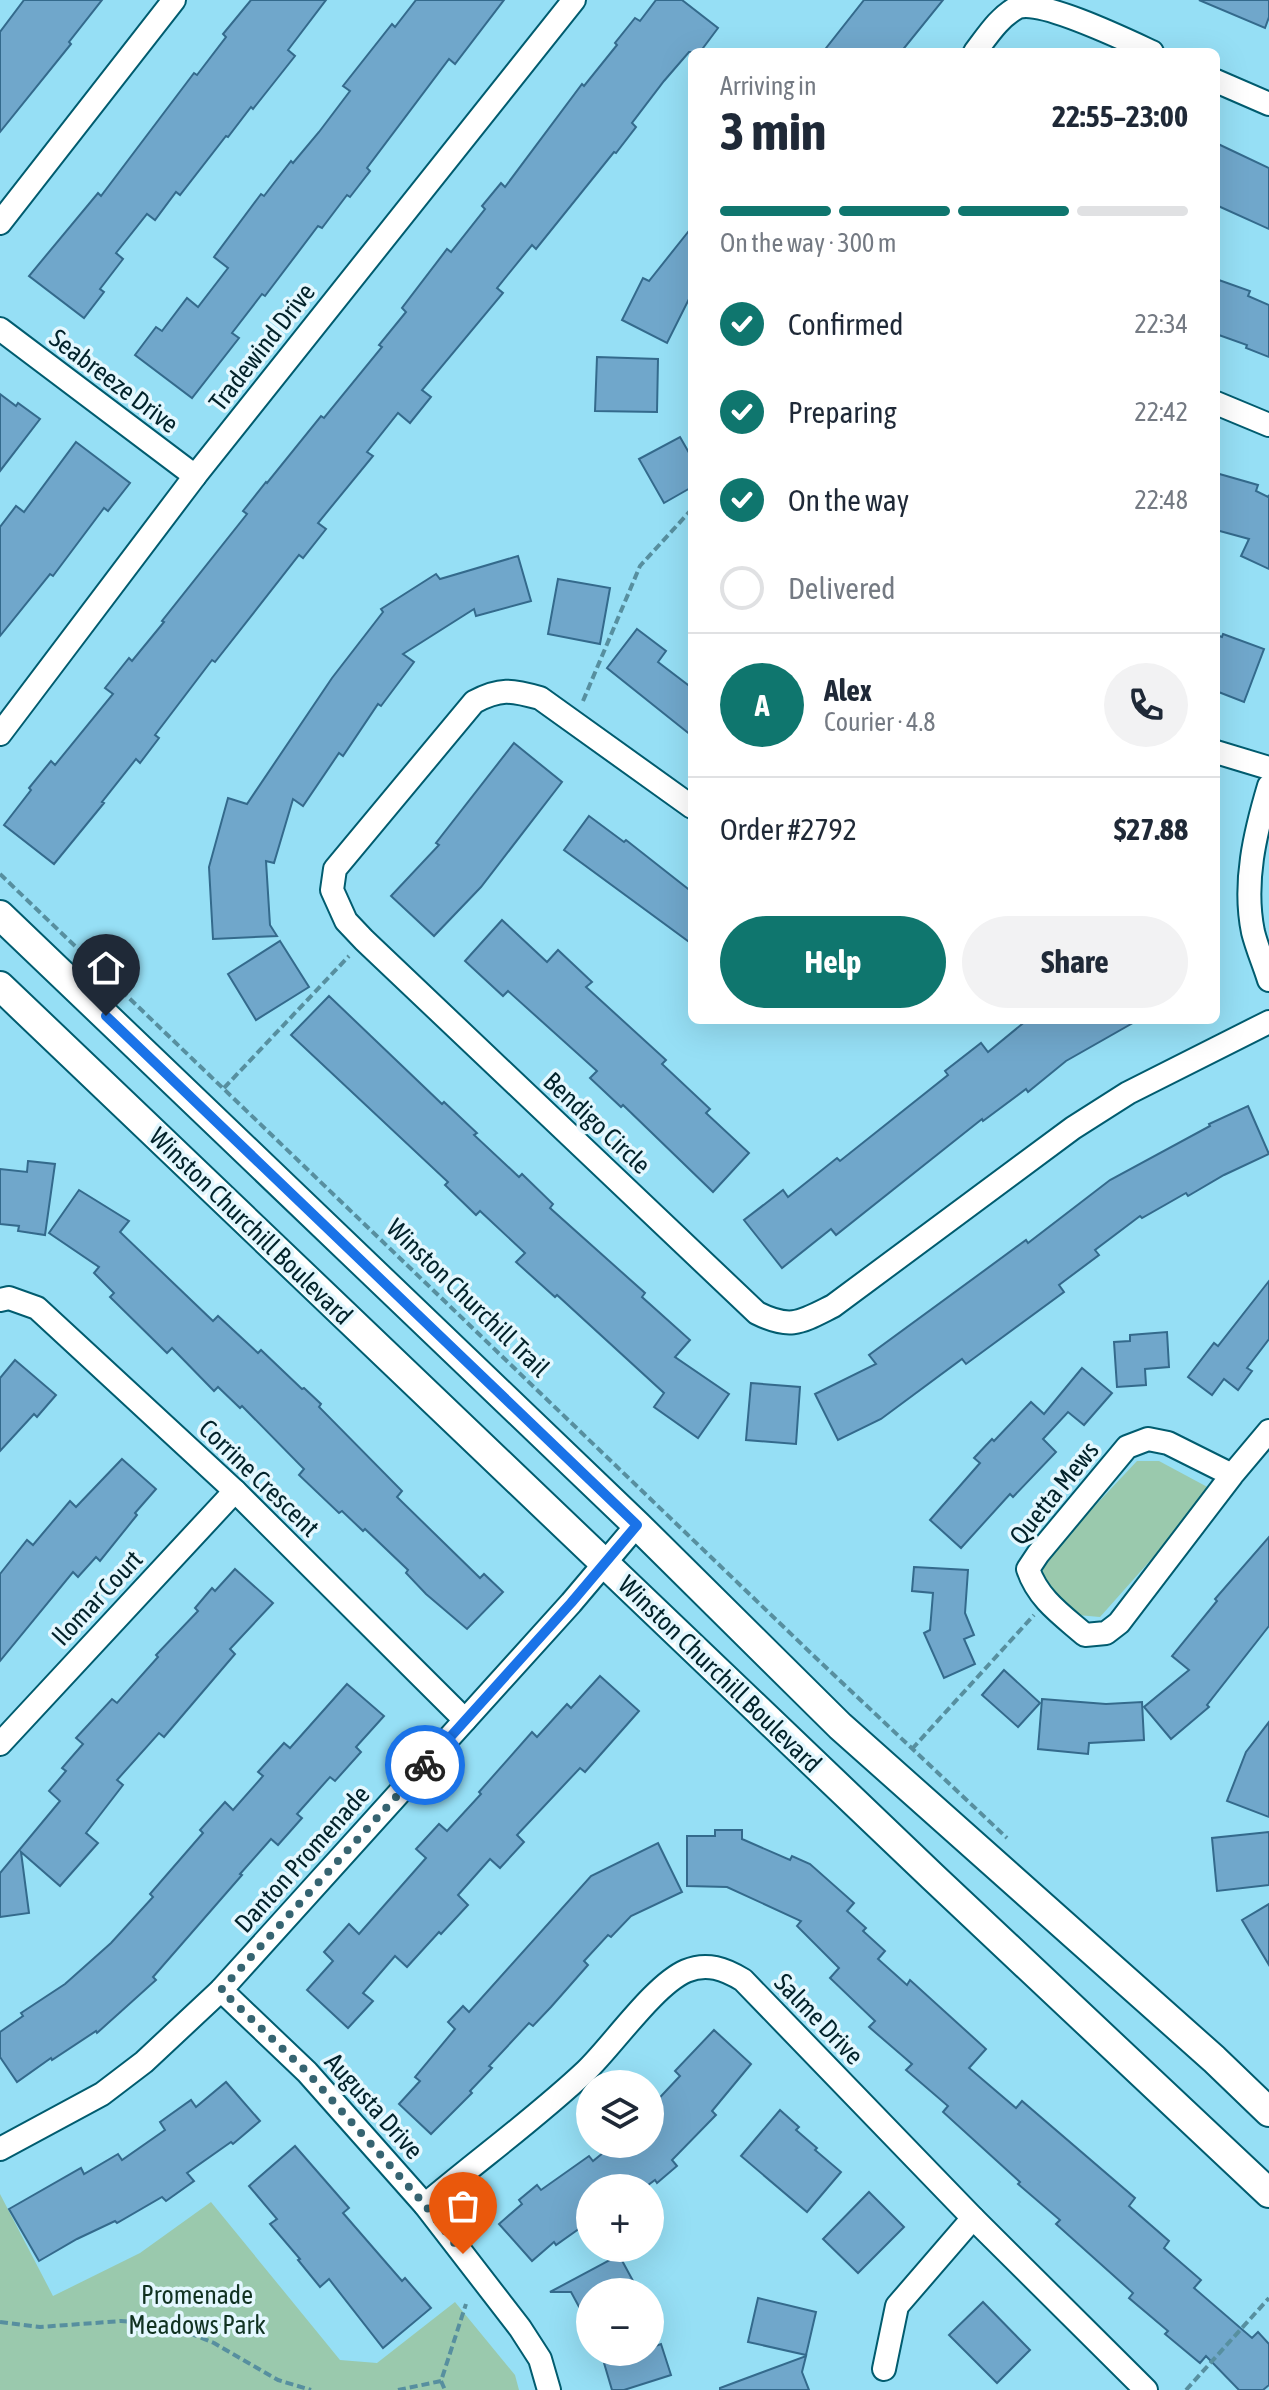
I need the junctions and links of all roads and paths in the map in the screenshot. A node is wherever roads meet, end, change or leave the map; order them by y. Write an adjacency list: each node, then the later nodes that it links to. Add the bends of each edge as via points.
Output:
1 (174, 0): 7 (street)
2 (574, 0): 11 (street, Tradewind Drive)
3 (978, 48): 4 (street, via 1000,19 1021,5 1046,5)
4 (1143, 48)
5 (1220, 83): 6 (street)
6 (1269, 104)
7 (0, 223)
8 (0, 329): 11 (street, Seabreeze Drive)
9 (1220, 405): 10 (street)
10 (1269, 425)
11 (195, 476): 14 (street, Tradewind Drive)
12 (688, 513): 13 (path, via 640,566)
13 (574, 722): 18 (street, Bendigo Circle); 21 (street, Bendigo Circle, via 540,698 515,691 494,691 474,702 335,869 332,890 346,921)
14 (0, 734)
15 (1220, 753): 16 (street)
16 (1269, 768)
17 (1269, 786): 22 (street, via 1253,842 1250,898 1253,933)
18 (688, 804)
19 (0, 874): 25 (path, Winston Churchill Trail)
20 (0, 915): 30 (main road, Winston Churchill Boulevard)
21 (364, 940): 24 (street, Bendigo Circle, via 757,1313 778,1323 799,1323 833,1306 1073,1128 1128,1093); 25 (path)
22 (1269, 980)
23 (0, 986): 31 (main road, Winston Churchill Boulevard)
24 (1269, 1022)
25 (224, 1088): 32 (path, Winston Churchill Trail, via 912,1749)
26 (0, 1300): 29 (street, Corrine Crescent, via 37,1308)
27 (1269, 1431): 28 (street, Quetta Mews)
28 (1232, 1475): 32 (street, Quetta Mews, via 1106,1633 1085,1635); 32 (street, Quetta Mews, via 1168,1443 1148,1439 1127,1447 1028,1569)
29 (235, 1491): 33 (street, Corrine Crescent); 34 (street, Ilomar Court)
30 (637, 1525): 31 (street, Danton Promenade); 36 (main road, Winston Churchill Boulevard, via 840,1726)
31 (605, 1564): 33 (street, Danton Promenade); 38 (main road, Winston Churchill Boulevard)
32 (1047, 1602)
33 (465, 1720): 35 (street, Danton Promenade)
34 (0, 1744)
35 (221, 1990): 37 (street, Danton Promenade, via 102,2094); 39 (street, Augusta Drive, via 307,2072)
36 (1269, 2112)
37 (0, 2149)
38 (1269, 2193)
39 (425, 2205): 40 (street, Salme Drive, via 586,2071 667,1982 703,1966 724,1969 743,1980); 49 (street, Augusta Drive, via 520,2328 540,2359)
40 (973, 2218): 44 (street, via 897,2306); 50 (street, Salme Drive)
41 (1269, 2298): 51 (path)
42 (466, 2304): 45 (path)
43 (0, 2322): 46 (path, via 40,2327 121,2321 169,2325 214,2343 278,2380)
44 (884, 2369)
45 (441, 2381): 47 (path); 48 (path)
46 (311, 2390)
47 (398, 2390)
48 (445, 2390)
49 (549, 2390)
50 (1146, 2390)
51 (1186, 2390)

